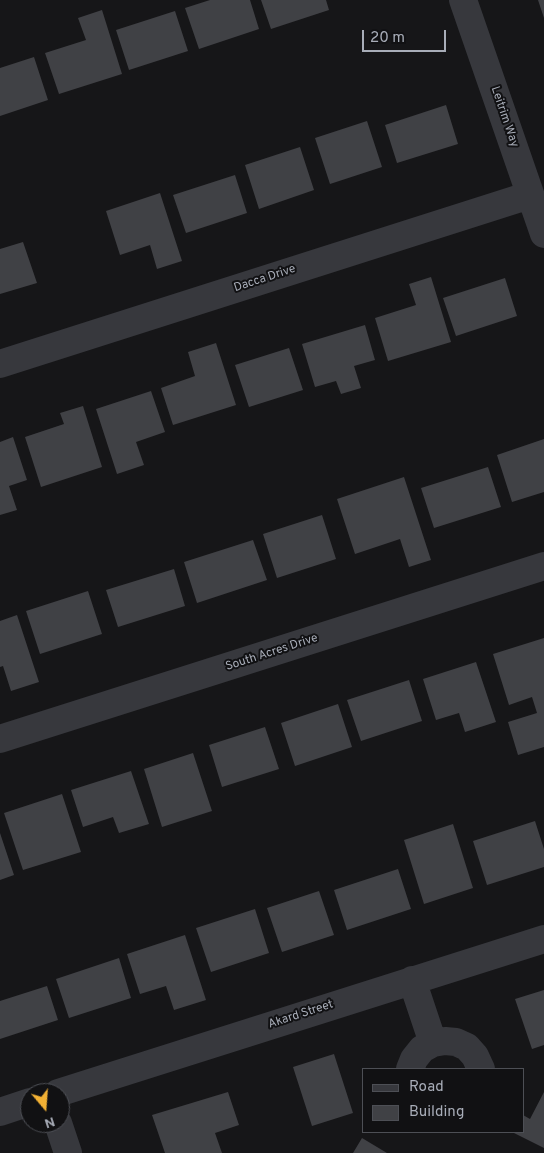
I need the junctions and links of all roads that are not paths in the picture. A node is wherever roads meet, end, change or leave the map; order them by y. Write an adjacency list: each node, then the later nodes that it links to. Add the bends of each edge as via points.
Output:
1 (463, 0): 2 (street, Leitrim Way)
2 (530, 194): 3 (street, Leitrim Way); 4 (street, Dacca Drive)
3 (544, 234)
4 (0, 364)
5 (544, 566): 6 (street, South Acres Drive)
6 (0, 739)
7 (544, 939): 8 (street, Akard Street)
8 (412, 980): 9 (street); 12 (street, Akard Street)
9 (433, 1043): 10 (street, via 422,1049); 11 (street, via 456,1042 467,1047)
10 (410, 1068)
11 (481, 1068)
12 (70, 1089)
13 (20, 1105): 14 (street)
14 (0, 1112)
15 (61, 1133): 16 (street)
16 (68, 1153)

